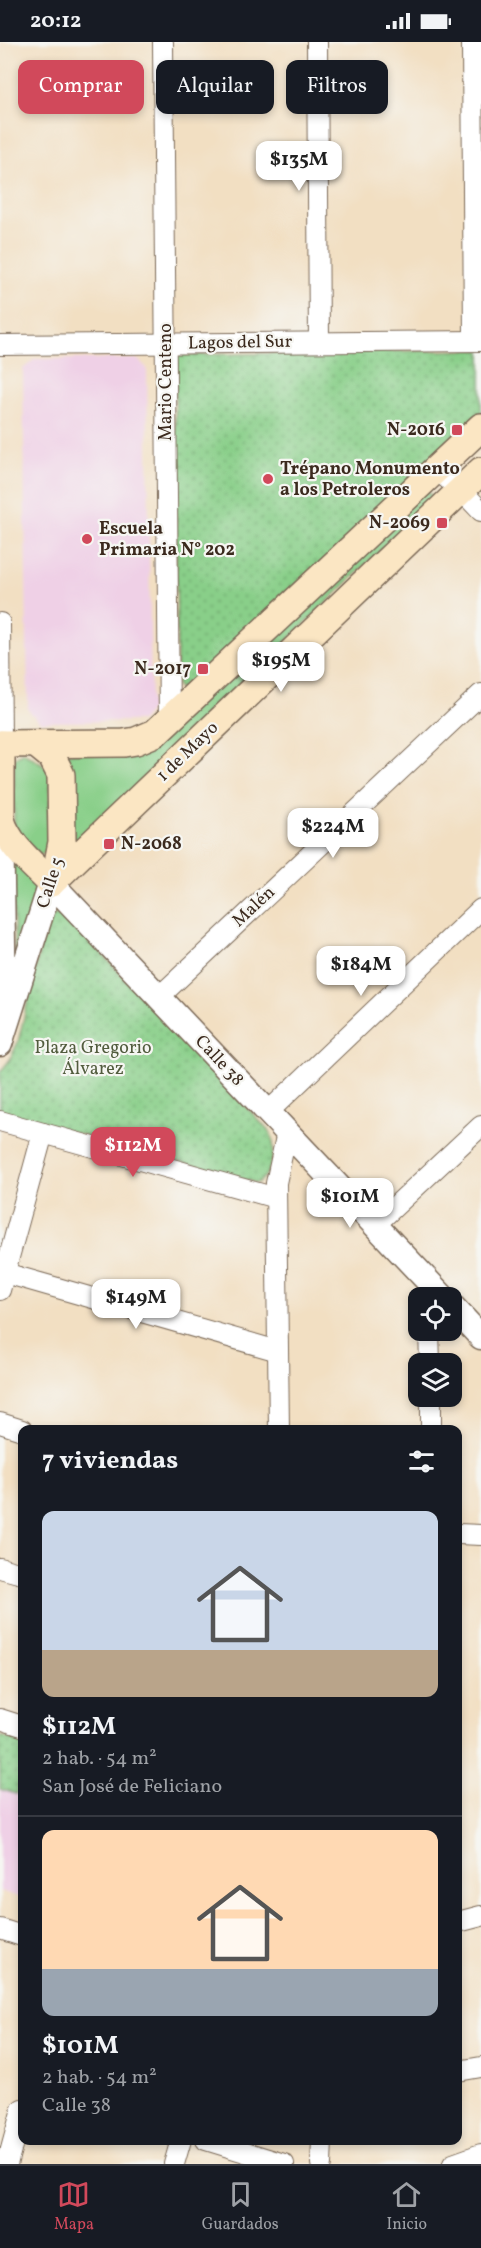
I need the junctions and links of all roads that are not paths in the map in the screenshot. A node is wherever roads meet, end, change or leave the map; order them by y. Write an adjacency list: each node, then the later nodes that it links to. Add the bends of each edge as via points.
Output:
1 (163, 42): 6 (street, Mario Centeno)
2 (317, 42): 5 (street)
3 (472, 42): 4 (street)
4 (477, 341): 5 (street, Lagos del Sur)
5 (319, 342): 6 (street, Lagos del Sur)
6 (166, 344): 7 (street, Lagos del Sur); 15 (street, Mario Centeno)
7 (0, 345)
8 (481, 427): 9 (main road, 1 de Mayo)
9 (436, 469): 11 (street); 15 (main road, 1 de Mayo)
10 (481, 471): 11 (main road, 1 de Mayo)
11 (461, 490): 12 (street); 19 (main road, 1 de Mayo)
12 (481, 511)
13 (0, 622): 16 (street)
14 (481, 694): 21 (street, Malén)
15 (169, 722): 17 (main road, 1 de Mayo, via 136,741)
16 (0, 744): 17 (main road, 1 de Mayo); 18 (main road)
17 (36, 744): 19 (main road, Calle 5, via 52,757 61,775 62,842)
18 (1, 820): 19 (main road, Calle 38, via 10,840); 22 (street, Calle 5)
19 (51, 883): 21 (street, Calle 38); 22 (street, Calle 5)
20 (481, 909): 23 (street)
21 (159, 997): 23 (street, Calle 38)
22 (2, 1035)
23 (268, 1112): 26 (street, Calle 38)
24 (0, 1121): 27 (street)
25 (481, 1126): 29 (street)
26 (287, 1132): 28 (street); 29 (street, Calle 38)
27 (43, 1133): 28 (street); 30 (street)
28 (276, 1198): 34 (street)
29 (375, 1225): 31 (street, Calle 38)
30 (2, 1282): 34 (street)
31 (429, 1287)
32 (462, 1317): 33 (street)
33 (481, 1337)
34 (278, 1352): 37 (street)
35 (430, 1407): 38 (street)
36 (0, 1423): 39 (street)
37 (279, 1425)
38 (431, 1425)
39 (18, 1429)
40 (462, 1534): 41 (street)
41 (481, 1535)
42 (0, 1568): 43 (street)
43 (18, 1573)
44 (0, 1719): 45 (street)
45 (18, 1725)
46 (481, 1917): 47 (street)
47 (462, 1921)
48 (0, 1929): 49 (street)
49 (18, 1935)
50 (481, 2067): 51 (street)
51 (462, 2070)
52 (18, 2124): 57 (street)
53 (179, 2145): 58 (street)
54 (222, 2145): 59 (street)
55 (322, 2145): 60 (street)
56 (481, 2154): 61 (street)
57 (7, 2164)
58 (174, 2164)
59 (284, 2164)
60 (321, 2164)
61 (453, 2164)

